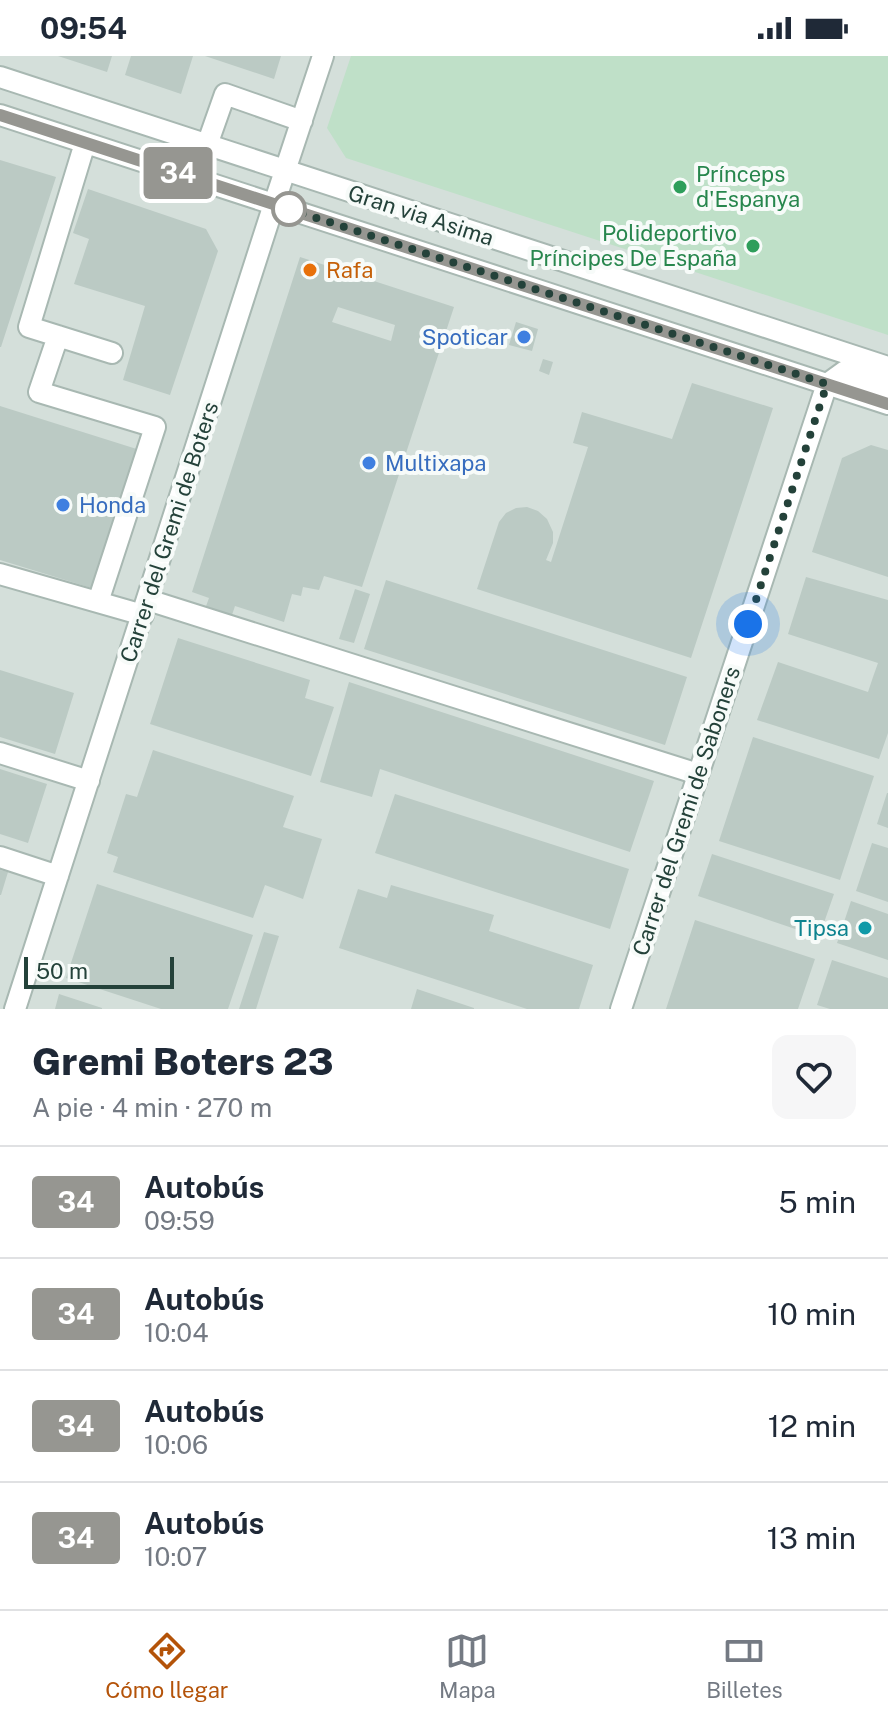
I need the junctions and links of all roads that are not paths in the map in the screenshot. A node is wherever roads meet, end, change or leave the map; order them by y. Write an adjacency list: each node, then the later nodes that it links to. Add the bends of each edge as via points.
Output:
1 (323, 56): 4 (street, Carrer del Gremi de Boters)
2 (0, 77): 6 (street, Gran via Asima)
3 (0, 115): 5 (street, Gran via Asima)
4 (302, 121): 6 (street, via 225,94); 7 (street, Carrer del Gremi de Boters)
5 (85, 143): 8 (street, Gran via Asima); 9 (street, via 29,327)
6 (207, 145): 7 (street, Gran via Asima)
7 (285, 171): 8 (street, Carrer del Gremi de Boters); 11 (street, Gran via Asima)
8 (274, 204): 12 (street, Gran via Asima); 17 (street, Carrer del Gremi de Boters)
9 (58, 336): 10 (street); 16 (street, via 39,392 155,427)
10 (112, 353)
11 (888, 367)
12 (827, 384): 13 (street, via 845,371); 14 (street, Gran via Asima); 19 (street, Carrer del Gremi de Saboners)
13 (888, 385)
14 (888, 404)
15 (0, 574): 16 (street)
16 (98, 602): 17 (street)
17 (145, 607): 19 (street); 20 (street, Carrer del Gremi de Boters)
18 (0, 753): 20 (street)
19 (698, 774): 24 (street, Carrer del Gremi de Saboners)
20 (89, 781): 22 (street, Carrer del Gremi de Boters)
21 (0, 857): 22 (street)
22 (58, 876): 23 (street, Carrer del Gremi de Boters)
23 (15, 1009)
24 (621, 1009)

